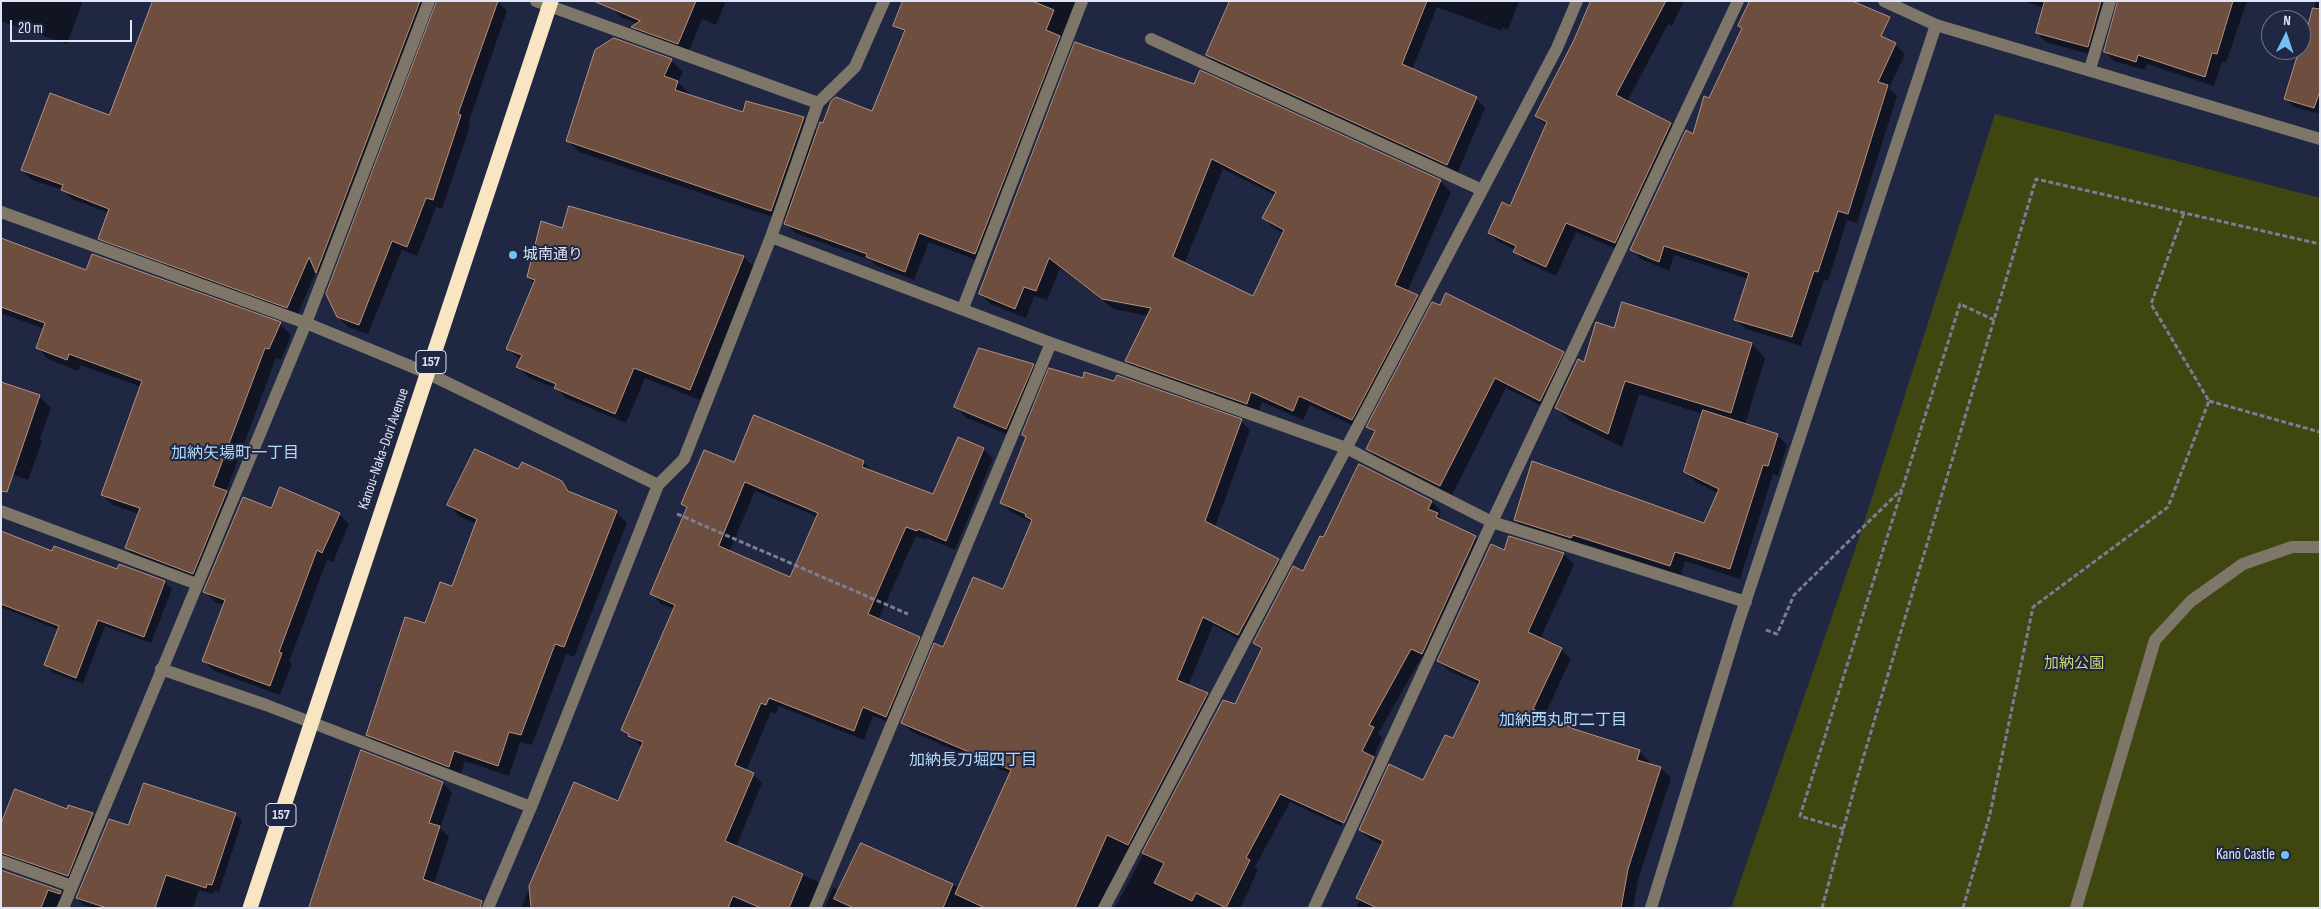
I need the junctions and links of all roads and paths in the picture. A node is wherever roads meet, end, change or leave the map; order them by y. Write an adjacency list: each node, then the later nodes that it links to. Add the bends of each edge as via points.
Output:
1 (430, 1): 21 (street)
2 (884, 1): 12 (street, via 855,67)
3 (1577, 1): 14 (street, via 1557,48)
4 (1738, 1): 31 (street)
5 (1884, 1): 9 (street)
6 (2110, 1): 11 (street)
7 (1079, 2): 19 (street)
8 (545, 3): 12 (street); 23 (highway, Kanou-Naka-Dori Avenue / 157)
9 (1936, 25): 11 (street); 34 (street)
10 (1151, 39): 14 (street)
11 (2090, 69): 13 (street)
12 (818, 103): 17 (street)
13 (2320, 139)
14 (1482, 190): 26 (street)
15 (1, 212): 21 (street)
16 (2184, 213): 18 (path); 20 (path, via 2036,179); 24 (path, via 2151,304)
17 (771, 237): 19 (street); 27 (street, via 684,459)
18 (2320, 244)
19 (962, 308): 22 (street)
20 (1994, 320): 28 (path, via 1960,304); 40 (path)
21 (306, 323): 23 (street); 33 (street)
22 (1051, 343): 26 (street); 36 (street)
23 (428, 373): 27 (street); 38 (highway, Kanou-Naka-Dori Avenue / 157)
24 (2209, 401): 25 (path); 51 (path, via 2168,507 2033,607 1990,814)
25 (2320, 432)
26 (1346, 448): 31 (street); 47 (street)
27 (658, 485): 29 (street)
28 (1903, 487): 35 (path, via 1794,595 1777,634); 40 (path, via 1800,816)
29 (652, 502): 36 (path); 39 (street)
30 (1, 511): 33 (street)
31 (1492, 522): 34 (street); 48 (street)
32 (2320, 547): 52 (street, via 2292,547 2244,564 2191,601 2155,640)
33 (197, 584): 37 (street)
34 (1746, 602): 35 (street)
35 (1739, 621): 49 (street)
36 (933, 625): 46 (street)
37 (161, 669): 38 (street); 42 (street)
38 (311, 722): 39 (street); 45 (highway, Kanou-Naka-Dori Avenue / 157)
39 (531, 807): 43 (street)
40 (1844, 829): 50 (path)
41 (1, 861): 42 (street)
42 (72, 886): 44 (street)
43 (491, 907)
44 (63, 908)
45 (250, 908)
46 (815, 908)
47 (1104, 908)
48 (1314, 908)
49 (1651, 908)
50 (1822, 908)
51 (1963, 908)
52 (2076, 908)

